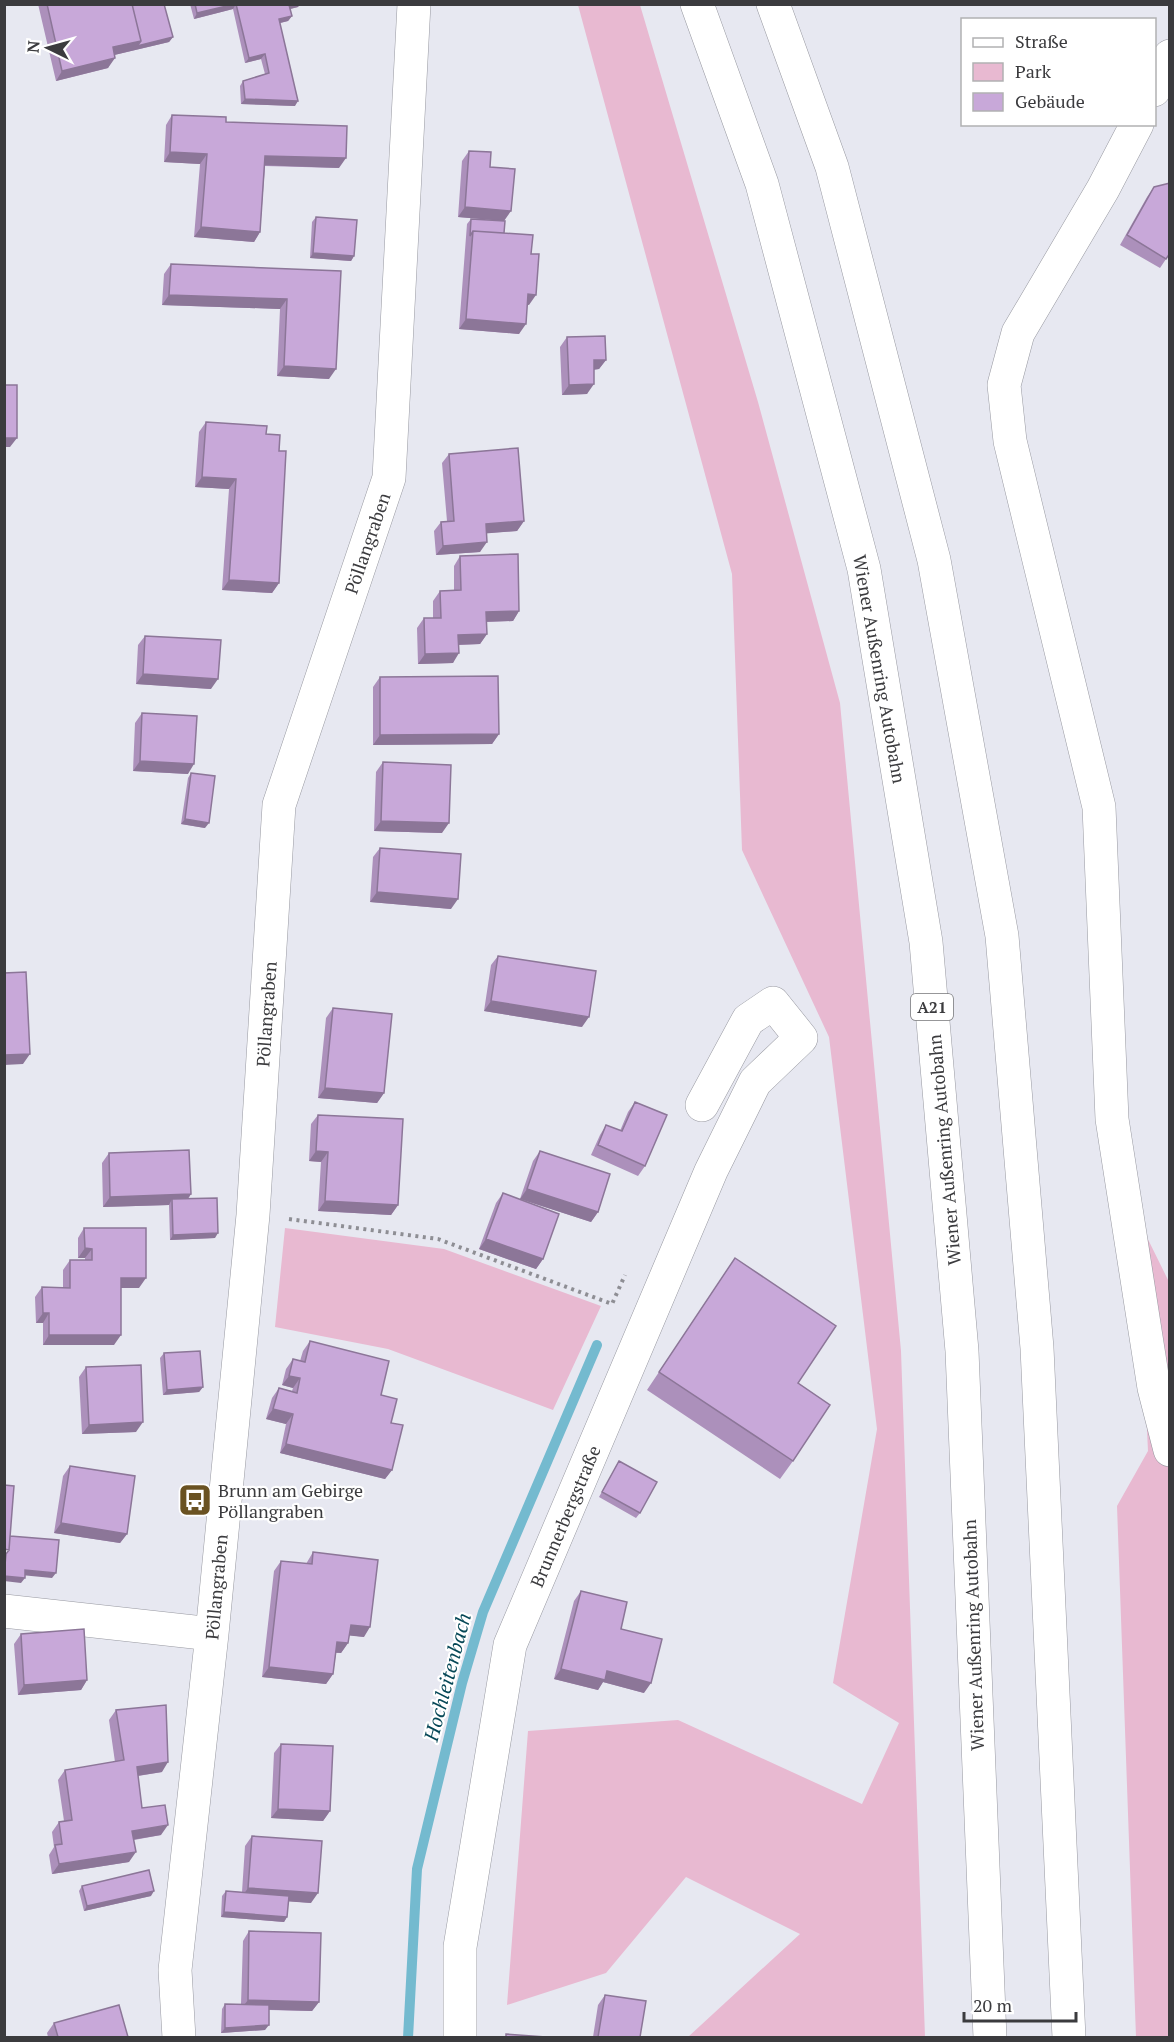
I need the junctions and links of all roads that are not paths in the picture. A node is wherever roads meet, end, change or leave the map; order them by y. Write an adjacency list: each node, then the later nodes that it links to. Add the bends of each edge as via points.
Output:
1 (414, 4): 10 (main road, Pöllangraben, via 389,478 279,805 253,1215)
2 (697, 4): 13 (main road, Wiener Außenring Autobahn / A21, via 762,184 864,569 926,942 962,1351)
3 (773, 4): 14 (main road, via 832,167 934,560 1002,936 1037,1348)
4 (1170, 56): 5 (main road)
5 (1156, 88)
6 (1136, 126): 8 (main road, via 1018,333 1004,385 1010,441 1099,807 1112,1119 1154,1388)
7 (702, 1105): 12 (main road, Brunnerbergstraße, via 748,1020 772,1003 801,1038 755,1082 711,1171 510,1645 460,1947)
8 (1170, 1450)
9 (4, 1611): 10 (main road)
10 (212, 1634): 11 (main road, Pöllangraben, via 175,1970)
11 (178, 2037)
12 (460, 2037)
13 (990, 2037)
14 (1069, 2037)

